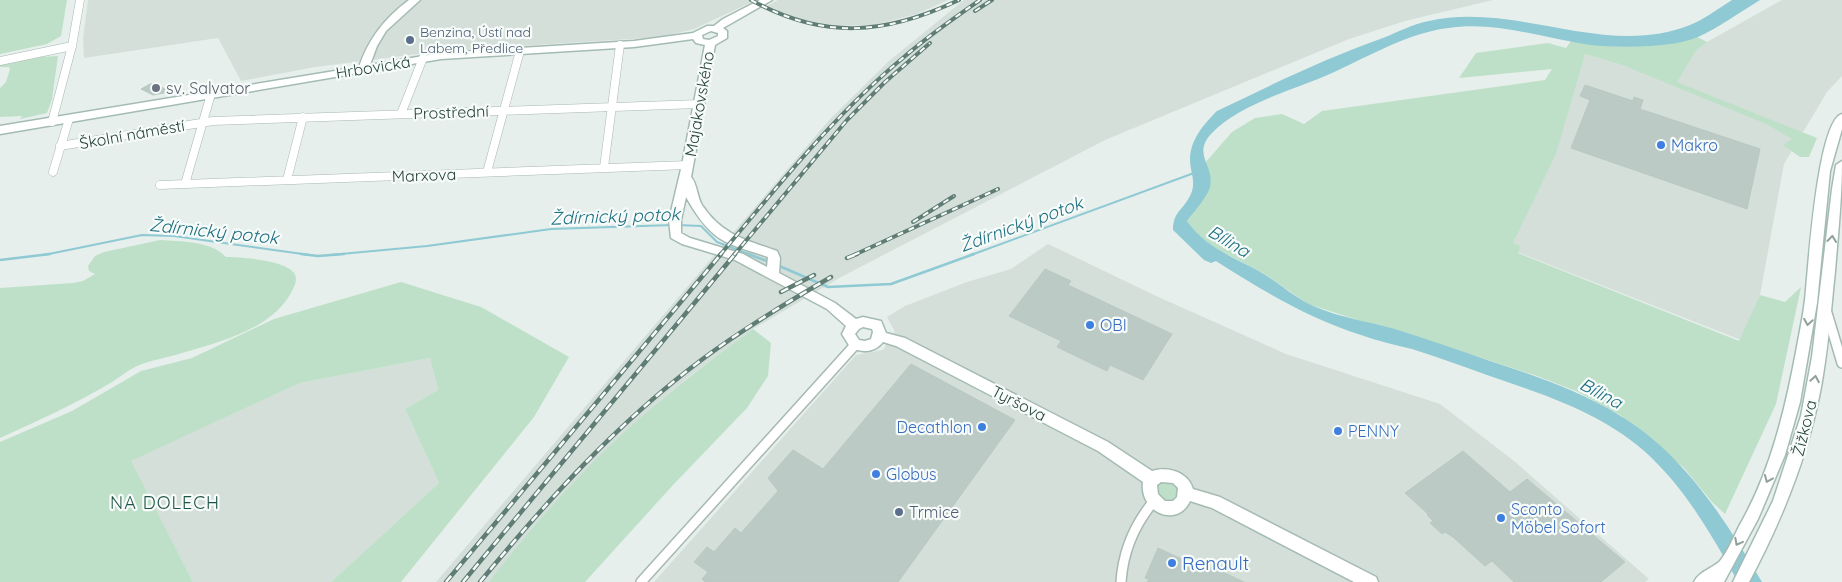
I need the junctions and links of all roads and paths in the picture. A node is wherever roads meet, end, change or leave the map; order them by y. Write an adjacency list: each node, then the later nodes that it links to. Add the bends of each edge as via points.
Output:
1 (80, 0): 8 (street)
2 (415, 0): 12 (main road, via 380,32 369,48)
3 (762, 1): 4 (main road, Hrbovická)
4 (717, 28): 5 (main road, Hrbovická, via 702,30); 6 (main road, via 723,37)
5 (696, 36): 6 (main road, via 701,42); 7 (main road, Hrbovická)
6 (710, 43): 14 (main road, Majakovského)
7 (620, 45): 9 (main road, Hrbovická); 15 (street)
8 (72, 46): 11 (street); 22 (street)
9 (520, 51): 10 (main road, Hrbovická); 16 (street)
10 (424, 58): 12 (main road, Hrbovická); 17 (street)
11 (0, 61)
12 (364, 68): 13 (main road, Hrbovická)
13 (210, 94): 20 (main road, Hrbovická); 21 (street, Školní náměstí)
14 (699, 104): 15 (street, Prostřední); 26 (main road, Majakovského)
15 (612, 107): 16 (street, Prostřední); 27 (street)
16 (504, 110): 17 (street, Prostřední); 29 (street)
17 (401, 114): 18 (street, Prostřední)
18 (303, 117): 21 (street, Prostřední); 30 (street)
19 (1842, 117): 42 (main road, one-way to 42, via 1832,140 1821,194 1811,302 1793,402 1778,455 1751,519)
20 (69, 119): 22 (main road, Hrbovická); 24 (street, Školní náměstí)
21 (203, 121): 24 (street, Školní náměstí); 31 (street)
22 (52, 122): 23 (main road, Hrbovická)
23 (0, 130)
24 (60, 146): 28 (street)
25 (1842, 164): 34 (main road, Žižkova, one-way to 25)
26 (688, 165): 27 (street, Marxova); 33 (main road, Majakovského, via 692,201 728,238 770,252); 33 (main road, Majakovského, via 674,225 675,235 700,246)
27 (604, 167): 29 (street, Marxova)
28 (53, 172)
29 (487, 172): 30 (street, Marxova)
30 (286, 180): 31 (street, Marxova)
31 (185, 184): 32 (street, Marxova)
32 (160, 185)
33 (774, 266): 35 (main road)
34 (1825, 309): 38 (street, Žižkova); 48 (main road, Žižkova, one-way to 34, via 1764,541 1794,466 1810,410)
35 (854, 325): 36 (main road, Tyršova, via 872,323 879,328); 37 (main road, via 848,334)
36 (880, 336): 37 (main road, via 870,346); 39 (main road, Tyršova, via 900,342 1123,457)
37 (854, 344): 43 (street)
38 (1842, 363)
39 (1152, 480): 40 (main road, via 1163,475 1175,478 1184,484); 41 (main road, via 1149,492)
40 (1187, 494): 41 (main road, via 1181,505 1174,508); 45 (main road, via 1215,502)
41 (1154, 501): 44 (street, via 1129,538)
42 (1726, 565): 46 (main road); 47 (main road)
43 (641, 582)
44 (1121, 582)
45 (1370, 582)
46 (1702, 582)
47 (1716, 582)
48 (1741, 582)

